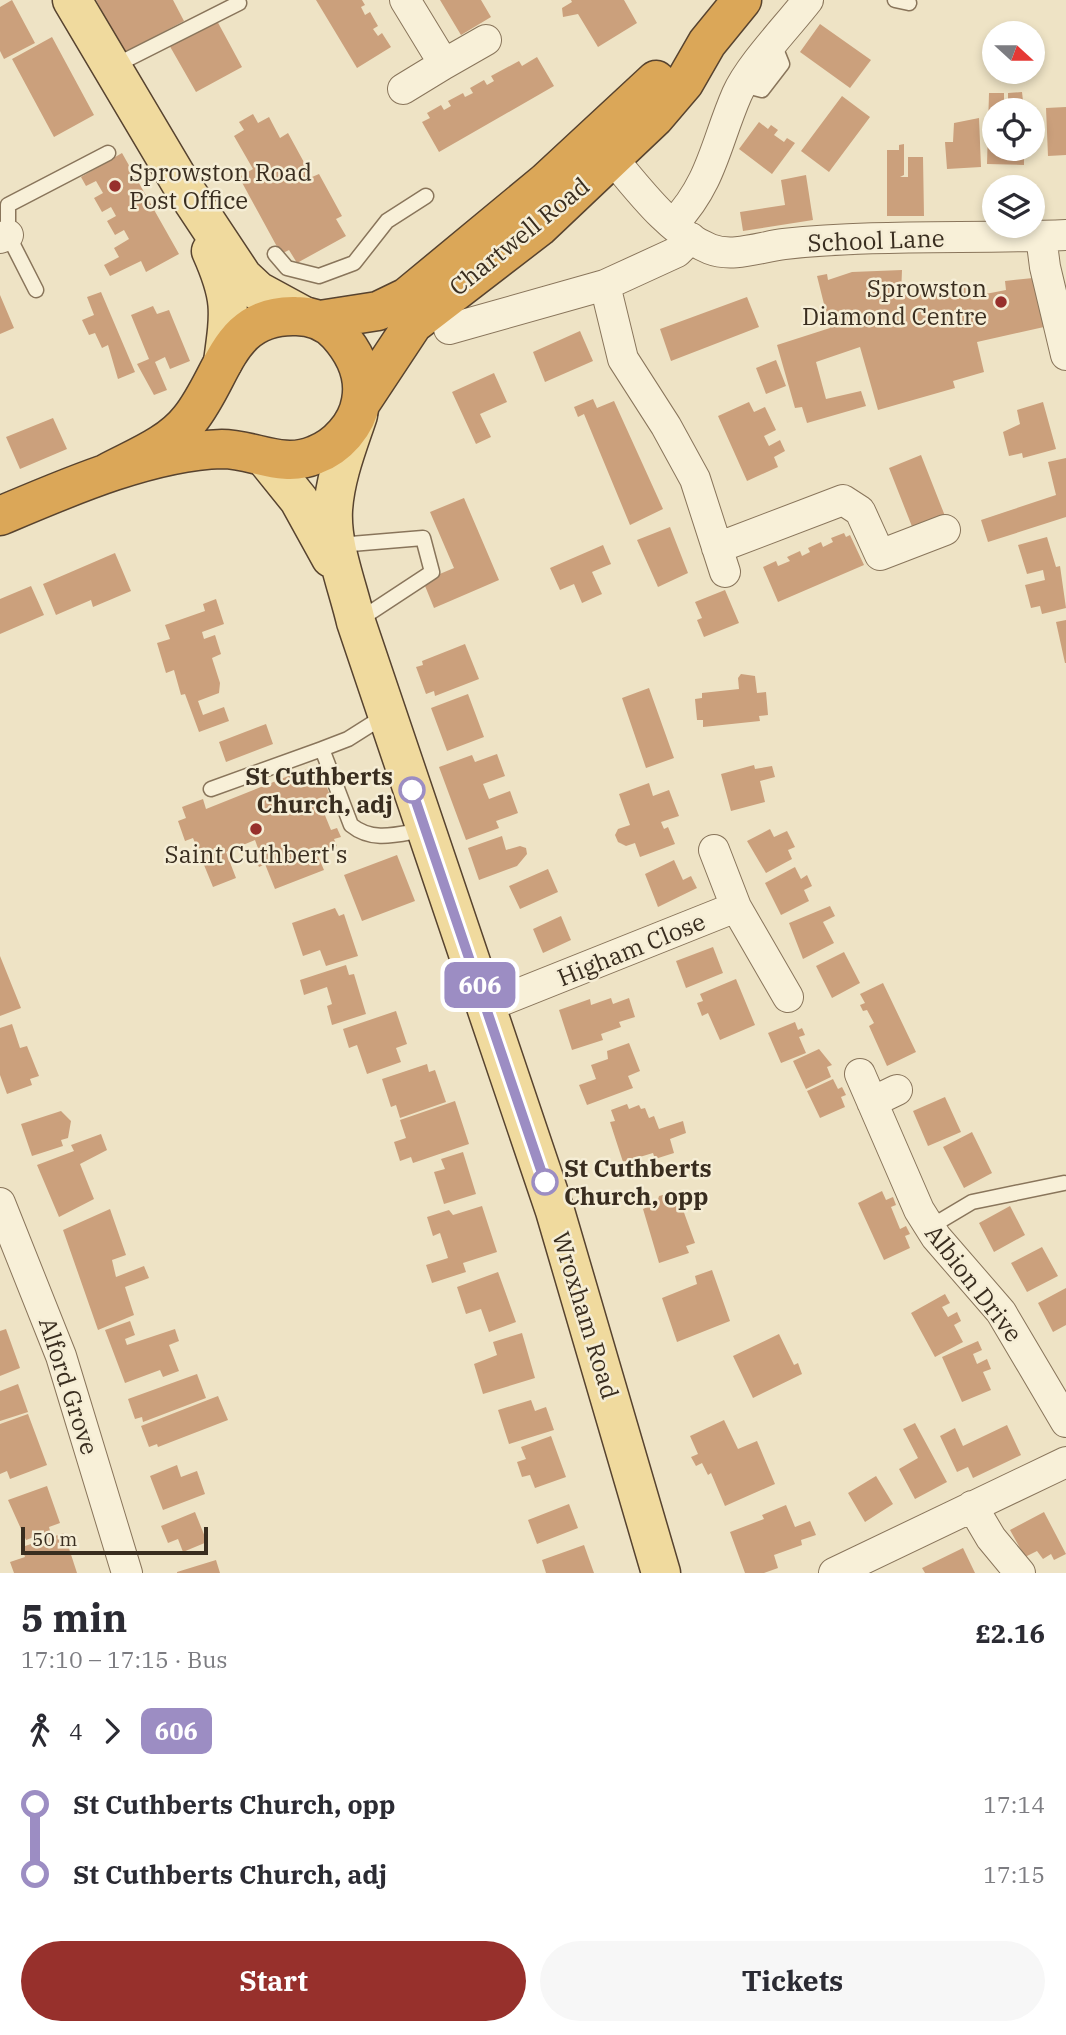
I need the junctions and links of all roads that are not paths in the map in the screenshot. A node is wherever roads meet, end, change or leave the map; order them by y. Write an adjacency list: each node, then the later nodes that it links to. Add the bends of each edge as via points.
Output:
1 (72, 0): 9 (main road)
2 (405, 0): 8 (street)
3 (742, 0): 7 (highway, Chartwell Road)
4 (808, 0): 15 (street, via 743,85)
5 (239, 3): 9 (lane)
6 (485, 40): 8 (street)
7 (707, 43): 12 (highway, Chartwell Road, via 684,83); 21 (highway, Chartwell Road, via 667,70 546,181 407,297 378,311)
8 (444, 64): 10 (street)
9 (112, 67): 13 (main road)
10 (403, 89)
11 (108, 153): 17 (lane, via 8,205)
12 (613, 159): 15 (street, School Lane); 25 (highway, Chartwell Road, via 538,227 413,324)
13 (174, 161): 21 (main road, via 243,277 258,291); 24 (main road, via 226,286 230,311)
14 (426, 196): 18 (lane, via 387,221 354,263 319,276 287,268)
15 (682, 231): 16 (street, School Lane, via 712,250 738,252 834,239); 19 (street, via 677,252)
16 (1054, 235): 23 (street, via 1045,267)
17 (4, 237): 20 (lane)
18 (275, 254)
19 (606, 285): 22 (street); 29 (street, via 622,359 695,479 721,560 843,500 860,511 880,555)
20 (36, 290)
21 (312, 318): 24 (highway, via 280,315 256,323 237,338); 25 (highway, via 333,328 353,350 363,381)
22 (449, 329)
23 (1066, 355)
24 (220, 368): 26 (highway, via 224,416); 27 (highway, via 190,420 164,443)
25 (360, 408): 26 (highway, via 339,441 314,456 288,460); 30 (main road, Wroxham Road, via 333,511)
26 (258, 455): 27 (highway, via 223,449 190,453); 31 (main road, Wroxham Road, via 299,500 328,550)
27 (107, 474): 28 (highway)
28 (0, 516)
29 (945, 530)
30 (337, 545): 31 (main road, Wroxham Road); 31 (lane, via 423,538 432,572)
31 (356, 622): 32 (main road, Wroxham Road)
32 (386, 715): 33 (lane); 35 (main road, Wroxham Road)
33 (322, 749): 34 (lane); 35 (lane, via 346,819 360,833 380,837)
34 (211, 789)
35 (425, 830): 39 (main road, Wroxham Road)
36 (714, 850): 37 (street, Higham Close)
37 (736, 907): 38 (street, Higham Close); 39 (street, Higham Close)
38 (788, 997)
39 (488, 1006): 48 (main road, Wroxham Road, via 585,1308)
40 (860, 1074): 43 (street, Albion Drive, via 884,1096)
41 (1064, 1183): 43 (lane, via 972,1202)
42 (0, 1203): 47 (street, Alford Grove, via 61,1356)
43 (930, 1227): 44 (street, Albion Drive, via 1002,1312)
44 (1066, 1422)
45 (1066, 1462): 46 (street)
46 (972, 1506): 49 (street); 50 (street)
47 (127, 1573)
48 (661, 1573)
49 (834, 1573)
50 (1020, 1573)

